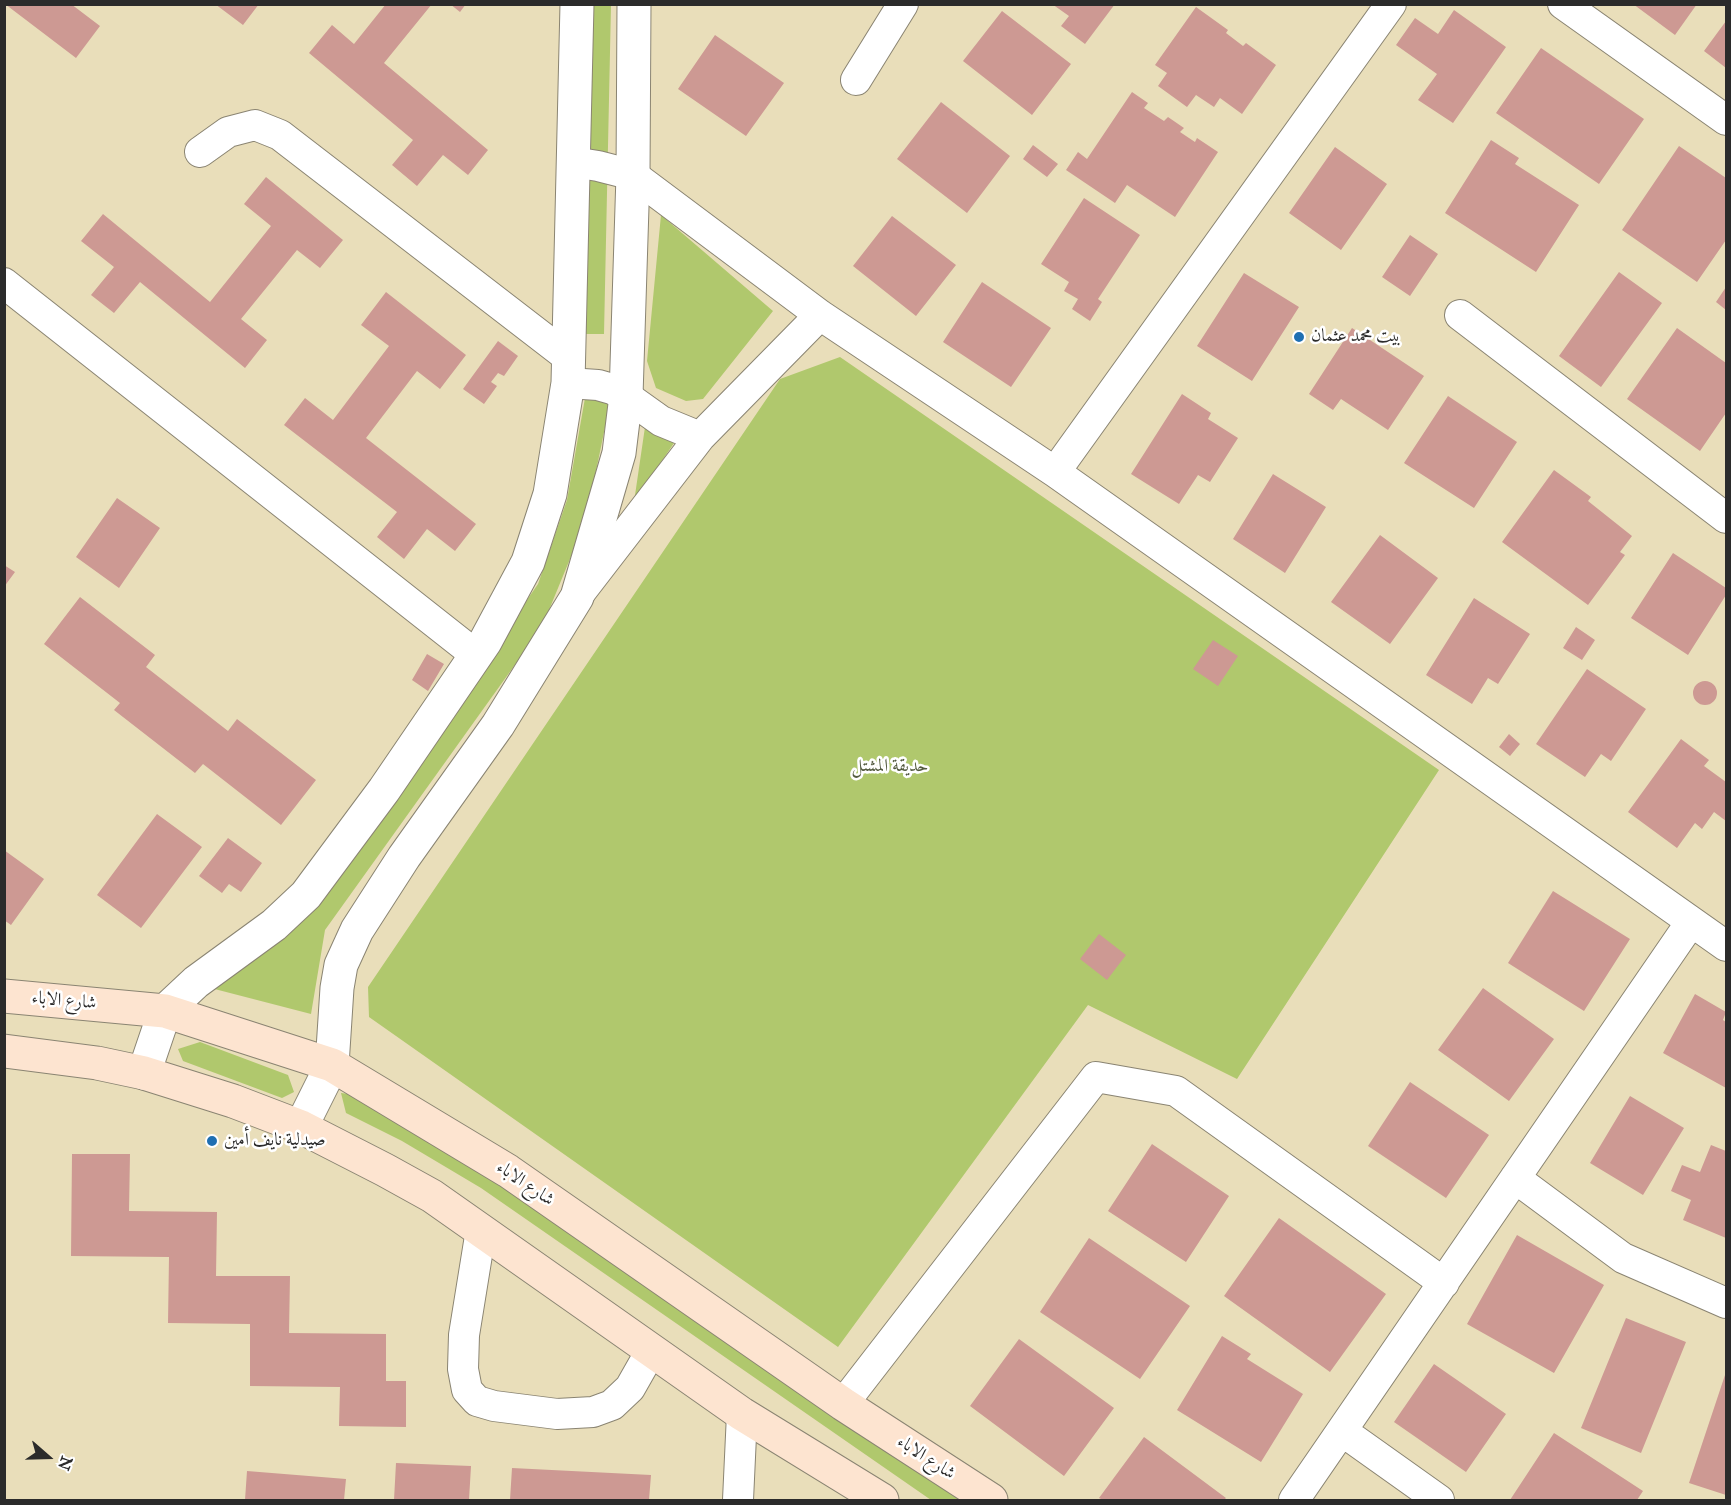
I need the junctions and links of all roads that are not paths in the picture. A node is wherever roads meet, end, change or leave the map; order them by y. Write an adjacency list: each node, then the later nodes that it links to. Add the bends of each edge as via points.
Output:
1 (577, 4): 9 (street)
2 (634, 4): 10 (street)
3 (903, 4): 6 (street)
4 (1392, 4): 17 (street)
5 (1563, 4): 7 (street)
6 (856, 80)
7 (1726, 120)
8 (200, 152): 14 (street, via 228,132 255,125 280,135)
9 (573, 162): 10 (street); 14 (street)
10 (633, 175): 12 (street); 15 (street)
11 (4, 284): 20 (street)
12 (820, 315): 16 (street); 17 (street)
13 (1461, 315): 18 (street)
14 (568, 370): 15 (street); 20 (street, via 550,494 528,562)
15 (626, 396): 16 (street, via 661,421); 19 (street, via 619,453)
16 (700, 437): 19 (street)
17 (1056, 472): 21 (street)
18 (1726, 518)
19 (577, 597): 26 (street, via 498,725 357,930 341,965)
20 (476, 655): 24 (street, via 306,895)
21 (1691, 922): 22 (street); 29 (street)
22 (1726, 946)
23 (4, 996): 24 (main road, شارع الاباء)
24 (165, 1011): 26 (main road, شارع الاباء); 27 (street)
25 (4, 1051): 27 (main road, via 97,1063)
26 (332, 1065): 28 (street); 34 (main road, شارع الاباء, via 508,1171)
27 (144, 1074): 28 (main road)
28 (301, 1127): 30 (main road, via 432,1196)
29 (1515, 1178): 31 (street); 32 (street, via 1623,1258)
30 (481, 1230): 33 (main road); 33 (street, via 464,1335 463,1369 467,1390 477,1401 557,1413 593,1412 612,1405 630,1388)
31 (1444, 1283): 34 (street, via 1176,1091 1096,1077); 36 (street)
32 (1726, 1303)
33 (651, 1351): 35 (main road)
34 (843, 1404): 39 (main road, شارع الاباء)
35 (742, 1414): 37 (street); 38 (main road)
36 (1342, 1431): 40 (street); 41 (street)
37 (738, 1500)
38 (882, 1500)
39 (991, 1500)
40 (1294, 1500)
41 (1439, 1500)

